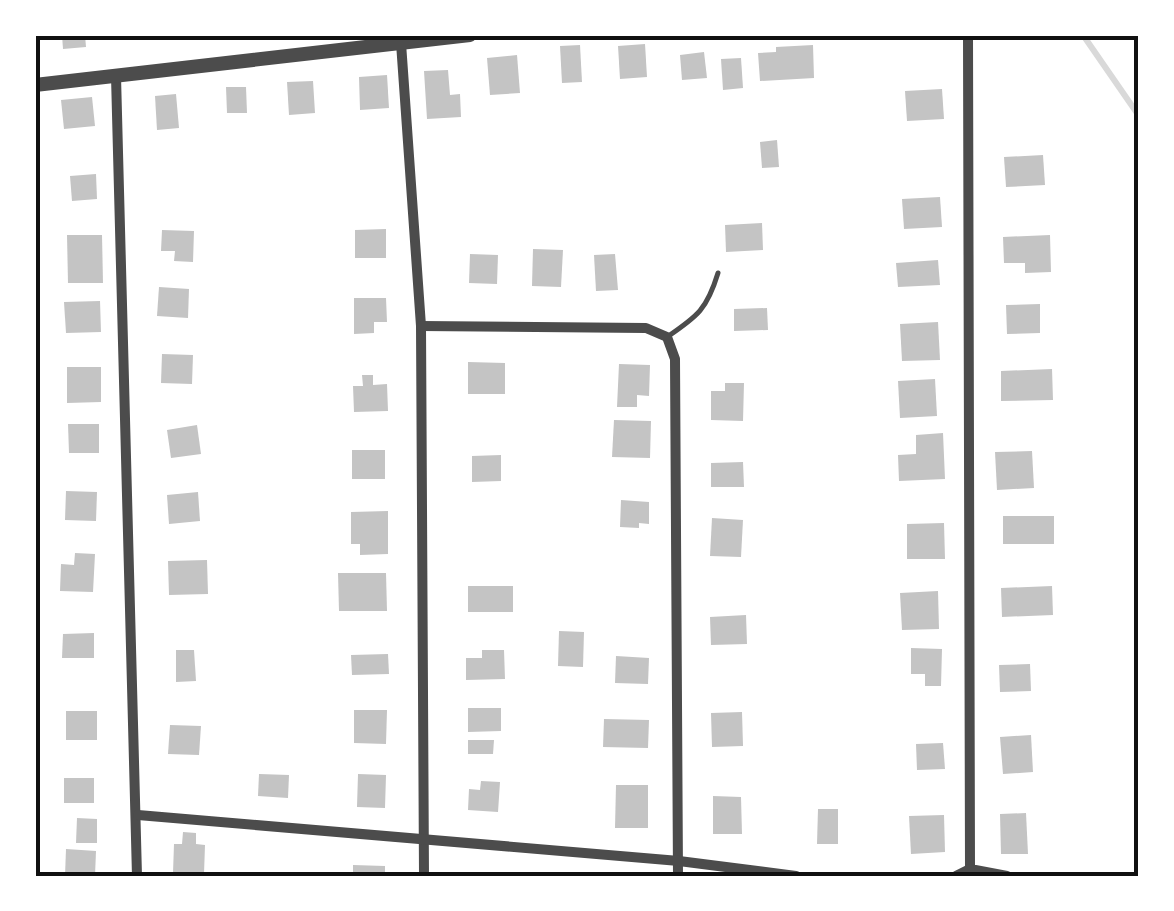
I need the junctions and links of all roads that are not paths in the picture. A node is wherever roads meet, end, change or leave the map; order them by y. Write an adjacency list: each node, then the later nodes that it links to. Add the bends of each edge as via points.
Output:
1 (470, 35): 3 (street)
2 (968, 35): 12 (street)
3 (400, 43): 4 (street); 7 (street)
4 (116, 76): 5 (street); 9 (street)
5 (35, 85)
6 (718, 273): 8 (lane, via 699,315)
7 (421, 326): 8 (street, via 646,328); 10 (street)
8 (667, 336): 11 (street, via 675,359)
9 (138, 816): 10 (street); 13 (street)
10 (425, 839): 11 (street); 14 (street)
11 (679, 861): 15 (street); 16 (street)
12 (970, 870): 17 (street); 18 (street)
13 (138, 876)
14 (424, 876)
15 (678, 876)
16 (796, 876)
17 (956, 876)
18 (1007, 876)

